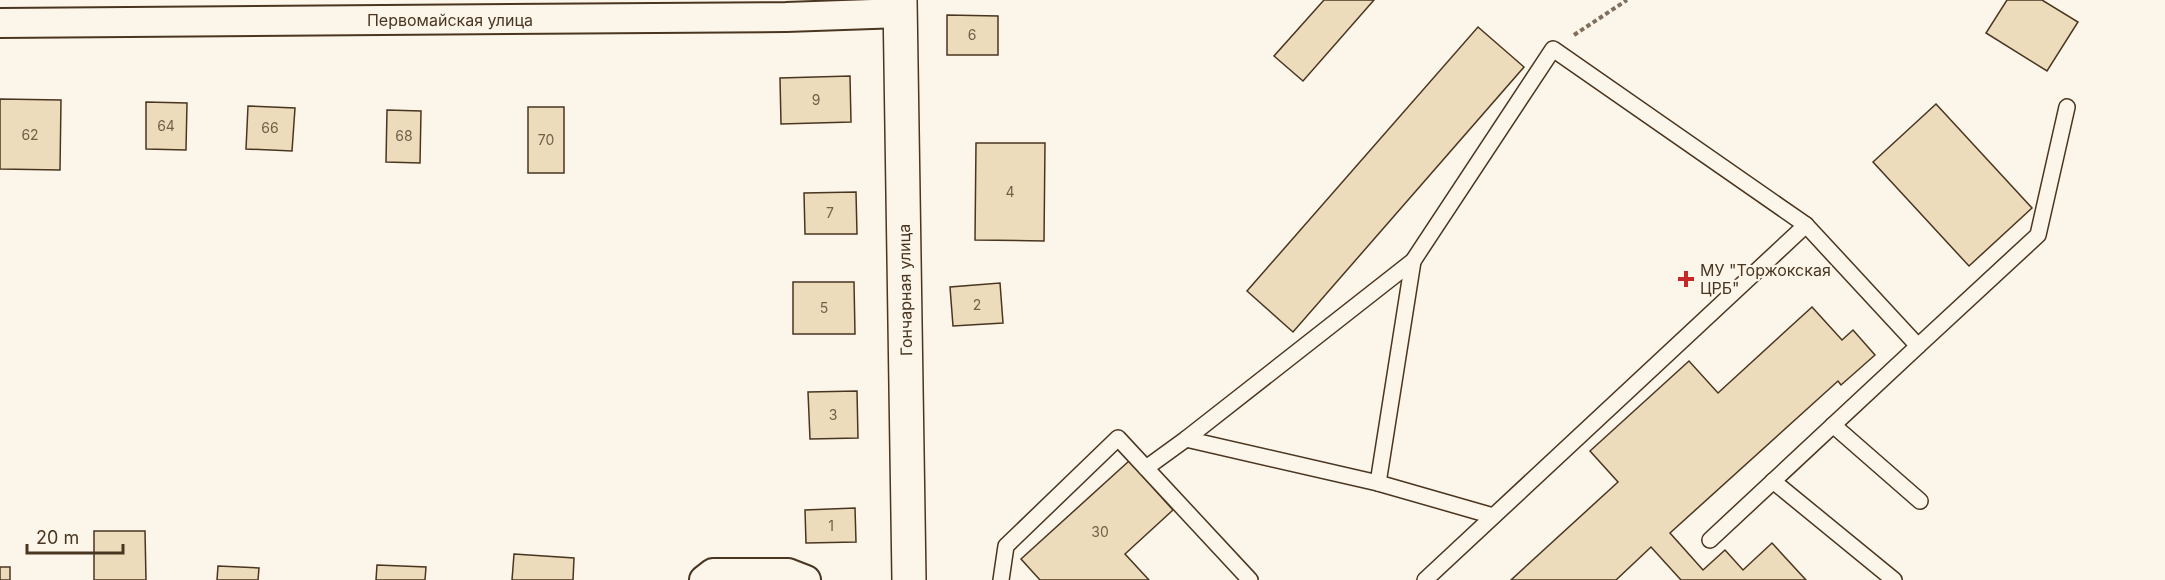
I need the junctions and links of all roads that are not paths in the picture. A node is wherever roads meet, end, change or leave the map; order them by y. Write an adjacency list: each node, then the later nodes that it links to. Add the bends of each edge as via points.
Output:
1 (900, 6): 2 (street, Первомайская улица, via 774,17); 17 (street, Гончарная улица)
2 (0, 23)
3 (2067, 107): 6 (lane, via 2038,235)
4 (1806, 225): 5 (lane, via 1553,49); 6 (lane); 13 (lane)
5 (1413, 261): 8 (lane); 11 (lane)
6 (1918, 346): 7 (lane)
7 (1833, 425): 10 (lane); 12 (lane)
8 (1186, 439): 9 (lane); 11 (lane)
9 (1146, 468): 18 (lane, via 1118,438 1006,546); 19 (lane)
10 (1773, 482): 14 (lane); 21 (lane)
11 (1378, 483): 13 (lane)
12 (1920, 501)
13 (1493, 516): 20 (lane)
14 (1710, 540)
15 (704, 580): 16 (street, via 713,573 788,573)
16 (807, 580)
17 (909, 580)
18 (1001, 580)
19 (1250, 580)
20 (1425, 580)
21 (1894, 580)

